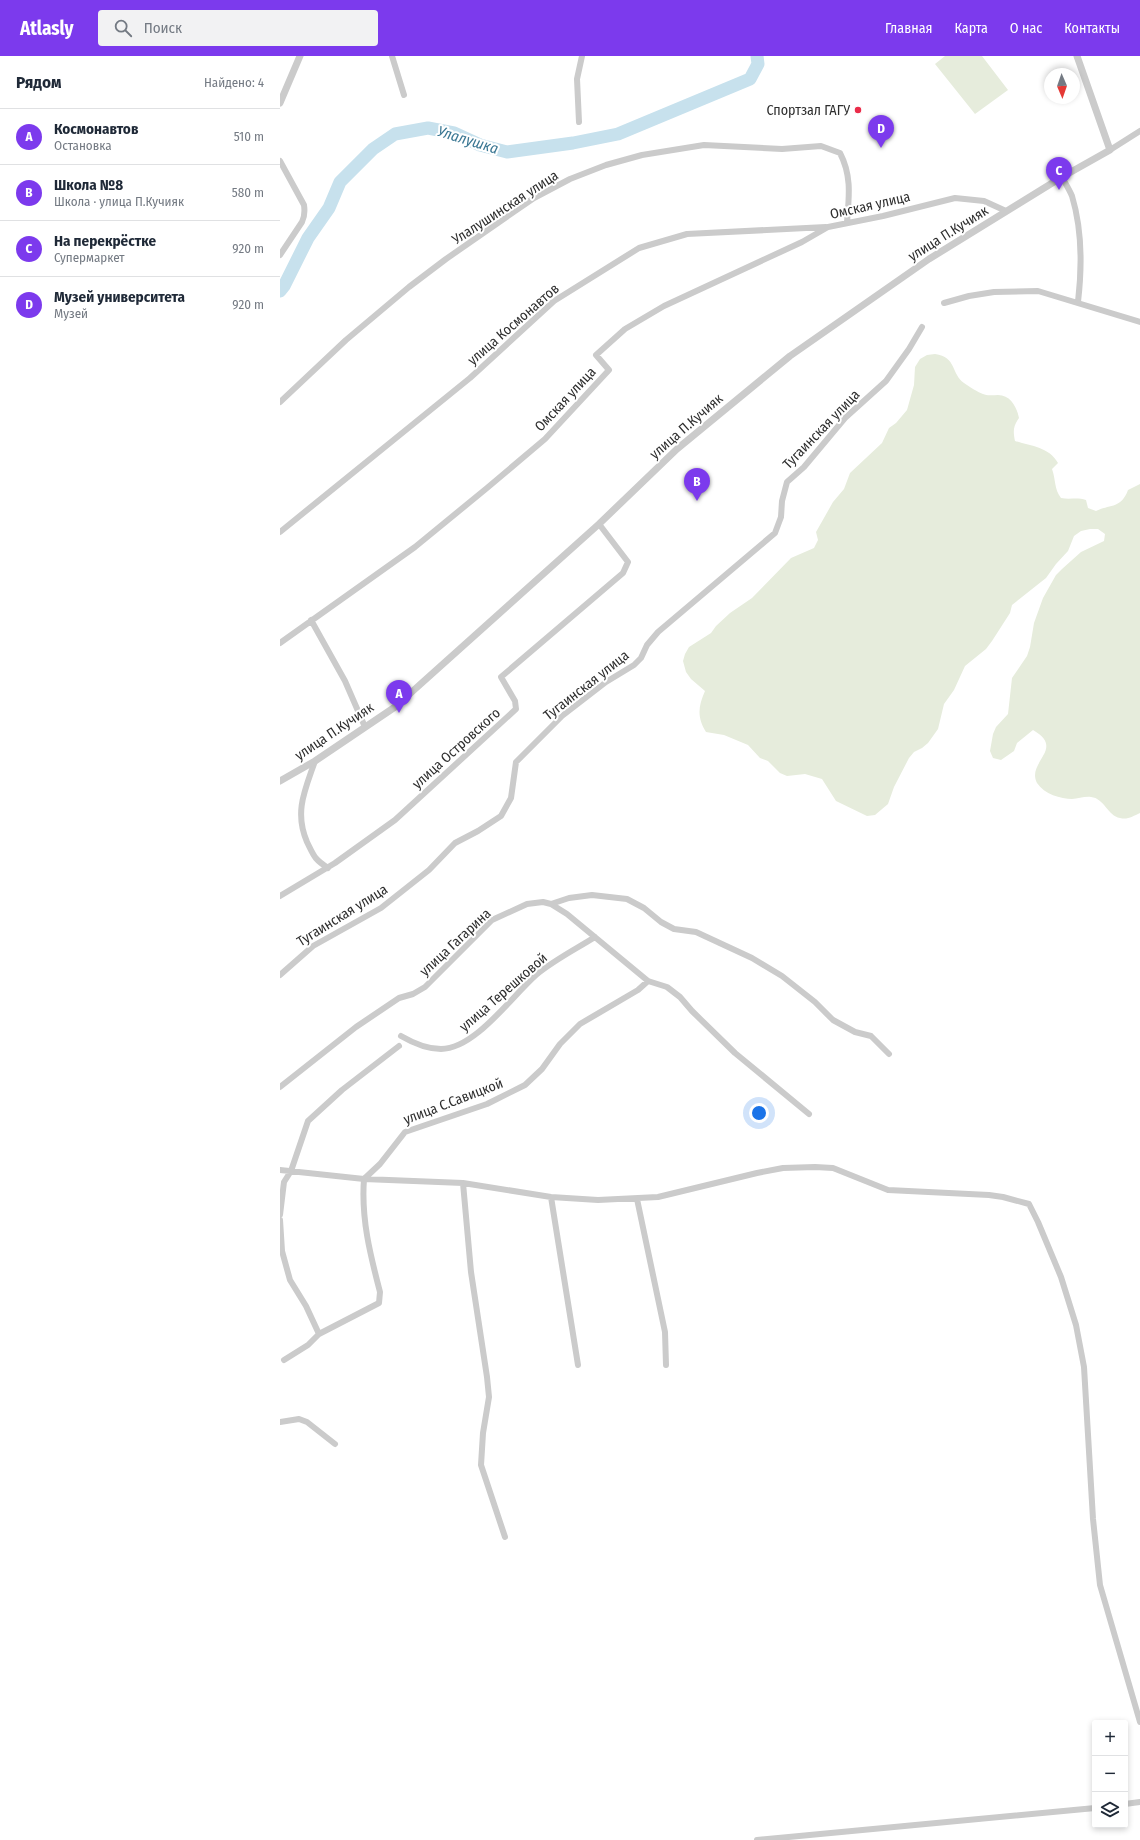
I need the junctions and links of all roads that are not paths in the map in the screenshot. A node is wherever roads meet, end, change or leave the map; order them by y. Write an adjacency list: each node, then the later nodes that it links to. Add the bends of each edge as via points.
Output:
1 (300, 56): 6 (street)
2 (392, 56): 5 (street)
3 (582, 56): 7 (street, via 577,79)
4 (1077, 56): 9 (street)
5 (404, 95)
6 (280, 103)
7 (579, 122)
8 (1140, 131): 9 (street, улица П.Кучияк)
9 (1110, 150): 11 (street, улица П.Кучияк)
10 (280, 161): 15 (street, via 305,210 305,217)
11 (1062, 176): 12 (street, улица П.Кучияк); 16 (street, via 1071,195 1078,228)
12 (1006, 211): 13 (street, Омская улица, via 984,201 955,198); 21 (street, улица П.Кучияк, via 929,258 790,356 677,449)
13 (847, 222): 14 (street, Омская улица); 20 (street, Улалушинская улица, via 849,185 846,166 840,153 821,146 782,149 704,145 642,155 606,165 570,179 534,198 446,259 346,340)
14 (828, 227): 22 (street, улица Космонавтов, via 687,234 639,248 554,301 470,378); 23 (street, Омская улица, via 802,242 664,306 625,329 596,356 609,370 545,439 415,546)
15 (280, 255)
16 (1078, 302): 17 (street, via 1038,291 994,292); 18 (street)
17 (944, 303)
18 (1140, 322)
19 (922, 327): 32 (street, Тугаинская улица, via 886,381 845,418 804,467 787,482 781,518 775,533 658,632 646,645 641,658 634,665 606,682 562,716 516,762 511,798 501,816 455,843 429,870 381,908 313,946)
20 (280, 402)
21 (599, 524): 25 (street, улица П.Кучияк, via 395,707); 28 (street, улица Островского, via 628,562 622,573 501,677 515,701 516,709 394,820)
22 (280, 532)
23 (311, 620): 24 (street, Омская улица); 25 (street, via 345,681)
24 (280, 643)
25 (364, 727): 26 (street, улица П.Кучияк)
26 (315, 761): 27 (street, улица П.Кучияк); 28 (street, via 300,814 304,834 315,859)
27 (280, 781)
28 (328, 868): 29 (street, улица Островского)
29 (280, 896)
30 (551, 904): 31 (street); 36 (street, улица Гагарина, via 569,898 592,896 627,898 674,929 696,932 752,958 782,976 833,1020 855,1032 871,1036); 37 (street, улица Гагарина, via 527,904 492,920 424,987 414,994 399,998 356,1026)
31 (595, 937): 33 (street); 34 (street, улица Терешковой, via 536,975 498,1015 462,1044 442,1049 419,1045)
32 (280, 975)
33 (648, 981): 38 (street, via 667,987 680,997 735,1053); 41 (street, улица С.Савицкой, via 638,990 580,1024 525,1085 487,1104 404,1132 380,1164)
34 (401, 1036)
35 (399, 1046): 40 (street, via 342,1090 308,1121)
36 (888, 1054)
37 (280, 1087)
38 (808, 1114)
39 (280, 1170): 40 (street)
40 (291, 1171): 41 (street); 45 (street, via 284,1182)
41 (364, 1179): 42 (street); 47 (street, via 365,1227 380,1292 379,1303)
42 (462, 1183): 43 (street); 53 (street, via 471,1272 489,1397 481,1465)
43 (550, 1197): 44 (street); 49 (street)
44 (637, 1199): 50 (street, via 664,1332); 54 (street, via 689,1191 783,1168 815,1167 833,1168 888,1190 989,1195 1029,1204 1061,1277 1076,1325 1084,1367 1093,1519 1100,1585)
45 (280, 1215)
46 (280, 1220): 47 (street, via 282,1251 290,1280)
47 (319, 1334): 48 (street, via 308,1345)
48 (284, 1360)
49 (578, 1365)
50 (666, 1365)
51 (280, 1422): 52 (street, via 299,1419 307,1422)
52 (335, 1444)
53 (505, 1536)
54 (1140, 1722)
55 (1140, 1802): 56 (street)
56 (1128, 1804)
57 (1092, 1808): 58 (street)
58 (757, 1840)

